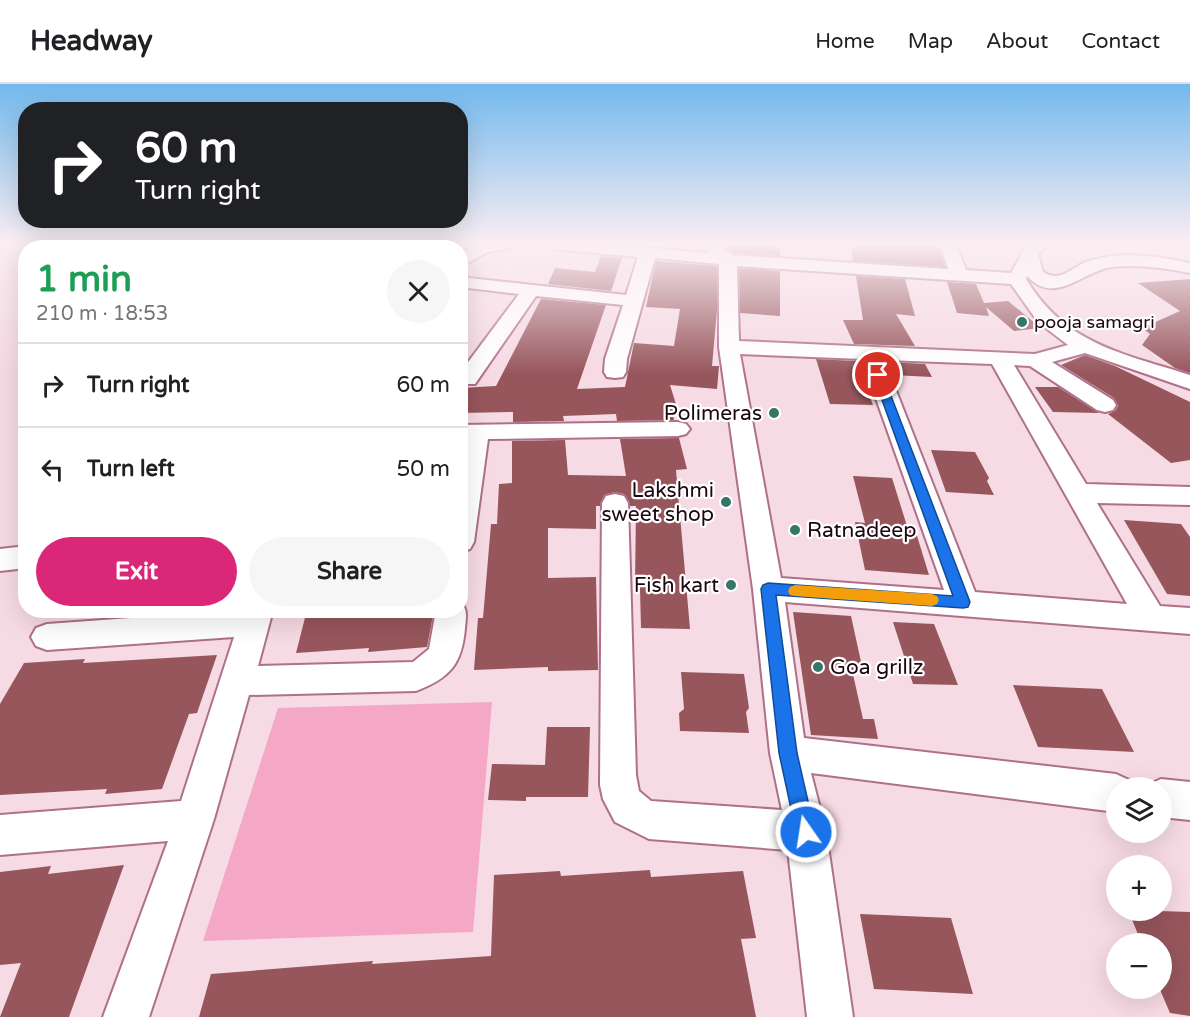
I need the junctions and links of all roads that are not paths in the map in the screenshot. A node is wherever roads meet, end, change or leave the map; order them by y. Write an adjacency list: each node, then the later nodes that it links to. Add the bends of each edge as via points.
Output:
1 (510, 288): 5 (street)
2 (637, 288): 6 (street)
3 (722, 288): 8 (street)
4 (1022, 288): 7 (street, via 1052,325)
5 (532, 290): 6 (street); 13 (street)
6 (633, 301): 12 (street)
7 (1087, 346): 11 (street); 14 (street)
8 (729, 347): 9 (street); 23 (street)
9 (871, 354): 10 (street); 24 (street)
10 (999, 358): 11 (street); 18 (street)
11 (1035, 360): 15 (street)
12 (615, 372)
13 (468, 377)
14 (1190, 382)
15 (1105, 405)
16 (678, 429): 17 (street)
17 (469, 432)
18 (1077, 493): 19 (street); 28 (street)
19 (1190, 496)
20 (615, 503): 37 (street, via 617,775 629,812 649,820)
21 (18, 558): 22 (street)
22 (0, 561)
23 (768, 589): 24 (street); 32 (street)
24 (963, 602): 28 (street)
25 (236, 618): 30 (street)
26 (255, 618): 31 (street)
27 (450, 618): 31 (street, via 444,657 432,669 416,676)
28 (1151, 618): 29 (street)
29 (1190, 621)
30 (47, 637)
31 (237, 681): 36 (street)
32 (788, 753): 33 (street); 37 (street)
33 (1106, 792)
34 (1172, 799): 35 (street)
35 (1190, 801)
36 (195, 819): 38 (street); 39 (street)
37 (806, 832): 40 (street)
38 (0, 835)
39 (126, 1017)
40 (830, 1017)

